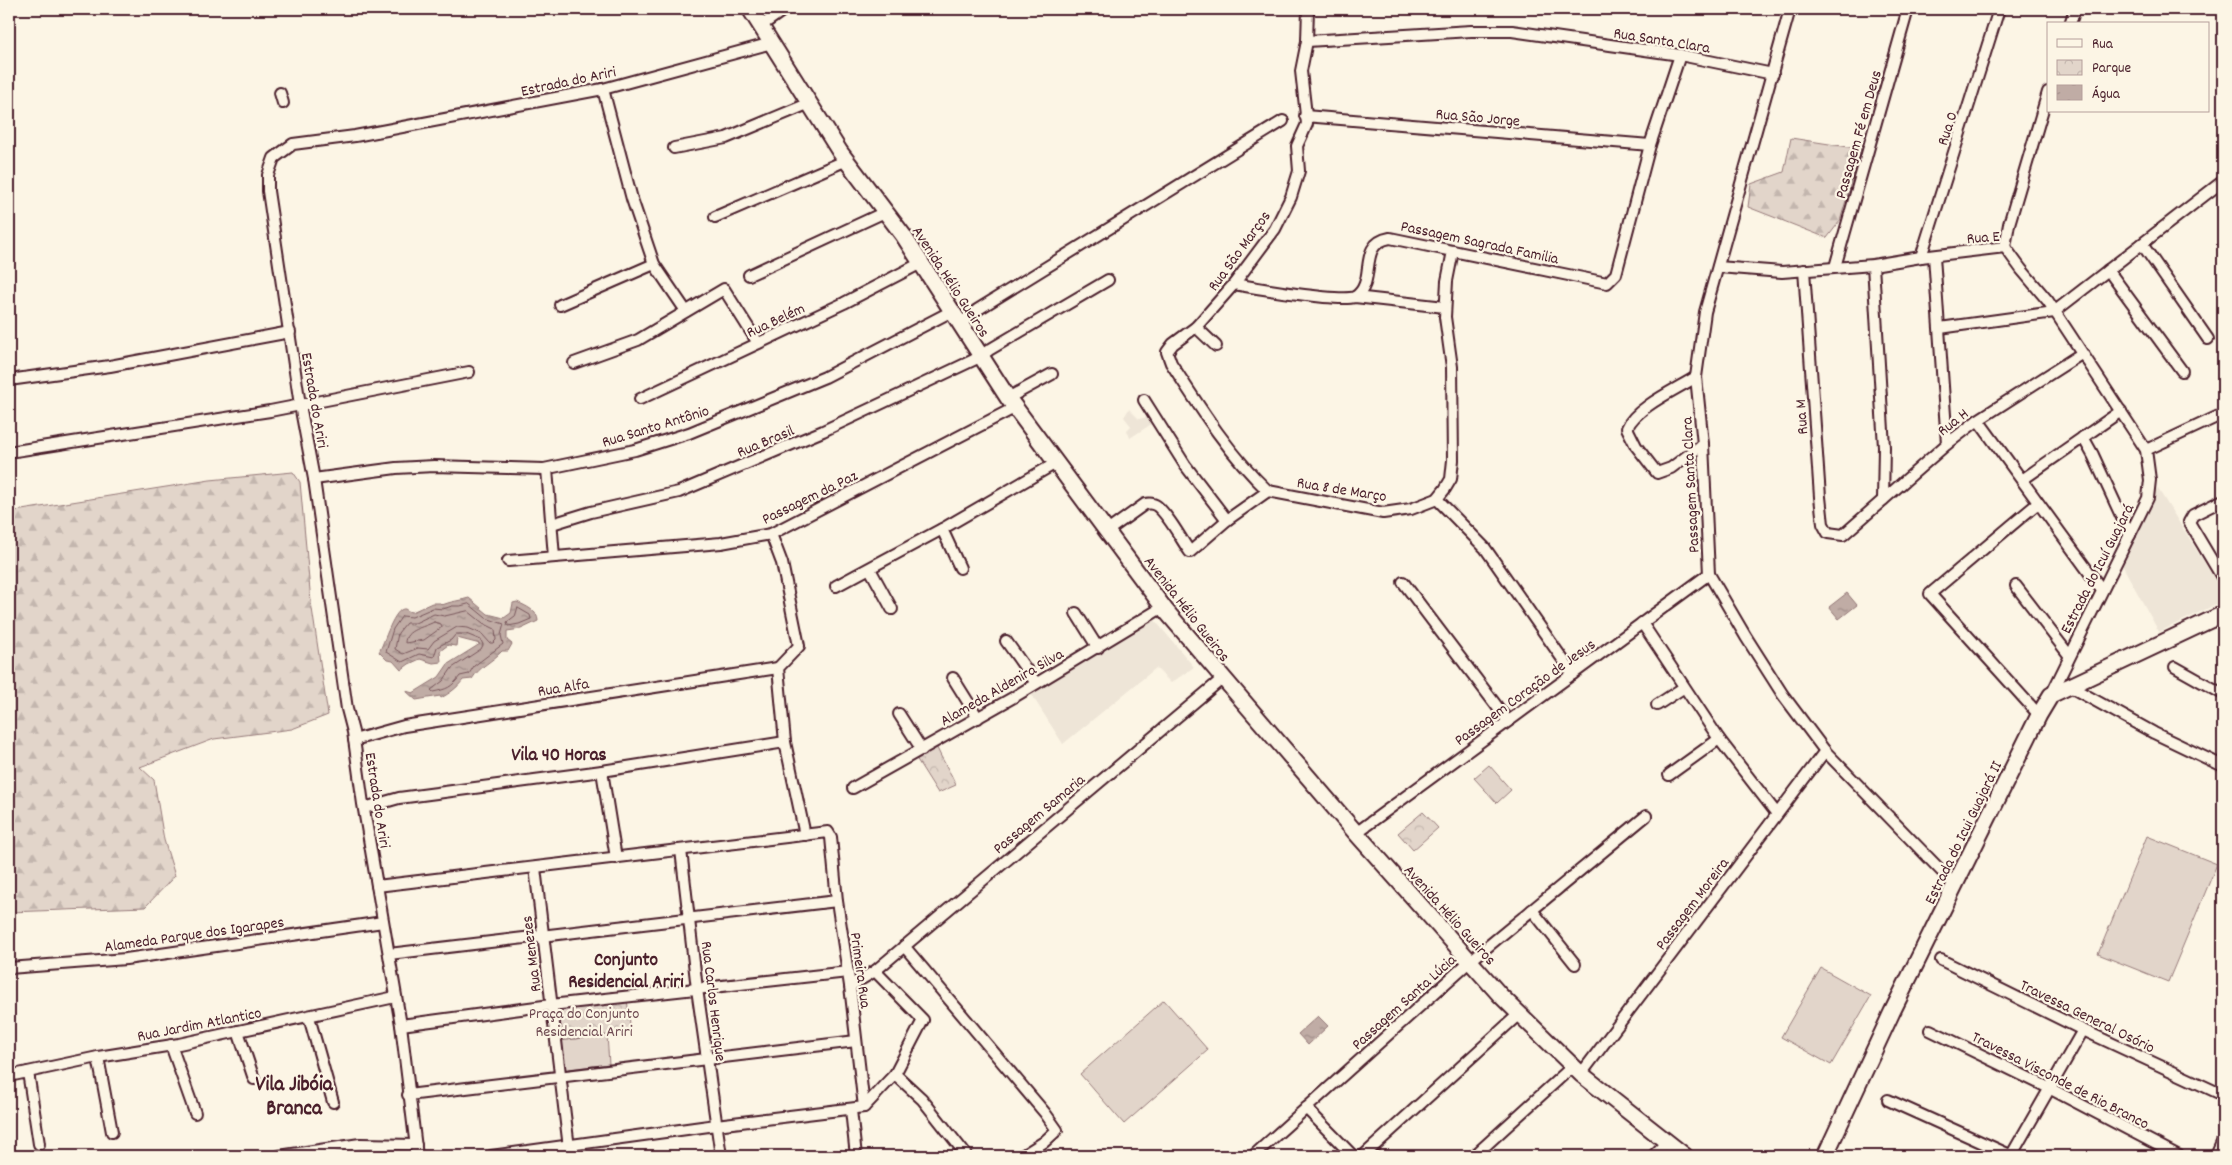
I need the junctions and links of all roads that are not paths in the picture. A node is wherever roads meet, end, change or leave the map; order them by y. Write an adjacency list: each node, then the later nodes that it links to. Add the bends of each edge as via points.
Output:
1 (750, 9): 9 (main road, Avenida Hélio Gueiros)
2 (785, 9): 9 (street)
3 (1308, 9): 10 (street, Rua São Marços)
4 (1790, 9): 13 (street, Passagem Santa Clara)
5 (1908, 9): 34 (street, Passagem Fé em Deus)
6 (1999, 9): 28 (street, Rua 0)
7 (2075, 9): 8 (street)
8 (2071, 22)
9 (761, 26): 11 (main road, Avenida Hélio Gueiros)
10 (1307, 41): 12 (street, Rua Santa Clara, via 1512,31); 17 (street, Rua São Marços, via 1301,71)
11 (772, 43): 14 (street, Estrada do Ariri); 16 (main road, Avenida Hélio Gueiros)
12 (1680, 55): 13 (street, Rua Santa Clara); 19 (street)
13 (1773, 74): 33 (street, Passagem Santa Clara)
14 (602, 89): 31 (street, via 632,199); 48 (street, Estrada do Ariri, via 355,136 300,143 281,151 270,165 268,191)
15 (2047, 95): 26 (street)
16 (810, 103): 20 (street, via 726,138); 21 (main road, Avenida Hélio Gueiros)
17 (1305, 116): 19 (street, Rua São Jorge); 39 (street, Rua São Marços, via 1307,124 1297,146 1299,170 1291,197 1275,229)
18 (1283, 121): 45 (street, Rua Santo Antônio, via 986,305)
19 (1650, 145): 27 (street, Passagem Sagrada Familia, via 1616,274 1607,283)
20 (674, 148)
21 (847, 160): 23 (main road, Avenida Hélio Gueiros); 24 (street)
22 (2223, 181): 25 (street)
23 (885, 212): 30 (main road, Avenida Hélio Gueiros); 37 (street)
24 (715, 217)
25 (2142, 244): 36 (street); 49 (street)
26 (2005, 247): 29 (street, Rua E); 44 (street, Rua E)
27 (1453, 251): 40 (street, Passagem Sagrada Familia, via 1381,239 1369,256 1364,287); 42 (street, via 1446,281)
28 (1921, 256): 29 (street, Rua E); 32 (street, Rua E)
29 (1934, 256): 47 (street)
30 (921, 263): 45 (main road, Avenida Hélio Gueiros); 50 (street, Rua Belém)
31 (654, 264): 41 (street); 43 (street)
32 (1873, 265): 34 (street, Rua E); 78 (street, via 1884,447)
33 (1718, 267): 35 (street, Rua E, via 1782,272); 58 (street, Passagem Santa Clara, via 1705,312)
34 (1835, 267): 35 (street, Rua E)
35 (1804, 270): 83 (street, Rua M, via 1823,524 1833,535 1843,535)
36 (2108, 270): 44 (street); 55 (street)
37 (750, 275)
38 (1108, 280): 53 (street, Rua Brasil)
39 (1234, 284): 40 (street, via 1338,297); 46 (street, Rua São Marços)
40 (1356, 296): 42 (street)
41 (560, 305)
42 (1445, 307): 77 (street, via 1454,402 1453,460 1451,479)
43 (686, 311): 50 (street, via 724,289); 54 (street, via 638,340)
44 (2054, 312): 47 (street); 52 (street, Rua E)
45 (956, 318): 53 (main road, Avenida Hélio Gueiros); 73 (street, Rua Santo Antônio, via 688,433 636,450)
46 (1196, 326): 51 (street); 76 (street, Rua São Marços, via 1168,348 1167,355 1245,469)
47 (1940, 328): 69 (street)
48 (290, 332): 59 (street, via 110,366); 63 (street, Estrada do Ariri)
49 (2208, 340)
50 (758, 343): 60 (street, Rua Belém)
51 (1216, 346)
52 (2081, 354): 64 (street, Rua E); 66 (street, Rua H)
53 (980, 357): 62 (main road, Avenida Hélio Gueiros); 82 (street, Rua Brasil, via 823,431 679,492)
54 (574, 363)
55 (2182, 371)
56 (469, 372): 63 (street)
57 (1052, 374): 62 (street, Passagem da Paz)
58 (1696, 377): 68 (street, Passagem Santa Clara); 68 (street, via 1645,409 1630,421 1627,428 1657,473 1671,468)
59 (9, 380)
60 (640, 399)
61 (1144, 400): 81 (street, via 1185,465)
62 (1012, 403): 72 (main road, Avenida Hélio Gueiros); 86 (street, Passagem da Paz)
63 (300, 405): 71 (street); 74 (street, Estrada do Ariri)
64 (2122, 411): 67 (street); 70 (street, Rua E)
65 (2223, 414): 70 (street)
66 (1978, 420): 69 (street, Rua H); 75 (street)
67 (2083, 437): 75 (street); 87 (street)
68 (1703, 444): 92 (street, Passagem Santa Clara)
69 (1947, 444): 78 (street, Rua H)
70 (2146, 450): 87 (street, Estrada do Icuí Guajará, via 2150,480 2148,498)
71 (9, 452)
72 (1056, 463): 84 (street); 85 (main road, Avenida Hélio Gueiros)
73 (547, 469): 74 (street, Rua Santo Antônio, via 434,466); 82 (street)
74 (314, 479): 121 (street, Estrada do Ariri)
75 (2022, 480): 80 (street)
76 (1268, 491): 77 (street, Rua 8 de Março, via 1383,512 1411,509); 81 (street)
77 (1437, 499): 108 (street, via 1485,548)
78 (1883, 500): 83 (street, Rua H)
79 (2223, 500): 93 (street, via 2193,514 2189,522)
80 (2038, 503): 97 (street); 117 (street, via 1930,594)
81 (1227, 520): 85 (street, via 1190,552 1152,503 1145,504)
82 (552, 524): 88 (street)
83 (1853, 526)
84 (942, 529): 90 (street); 91 (street)
85 (1106, 532): 98 (main road, Avenida Hélio Gueiros)
86 (771, 534): 88 (street, Passagem da Paz, via 721,543); 107 (street, via 782,563 800,646)
87 (2130, 535): 97 (street, Estrada do Icuí Guajará)
88 (554, 557): 89 (street, Passagem da Paz)
89 (508, 561)
90 (960, 568)
91 (870, 569): 95 (street); 99 (street)
92 (1709, 574): 102 (street, Passagem Coração de Jesus); 124 (street, Passagem Santa Clara, via 1762,662)
93 (2223, 579)
94 (1403, 582): 119 (street)
95 (836, 586)
96 (2016, 586): 105 (street)
97 (2102, 590): 105 (street, Estrada do Icuí Guajará)
98 (1163, 607): 104 (street, Alameda Aldenira Silva); 110 (main road, Avenida Hélio Gueiros)
99 (892, 609)
100 (1076, 613): 104 (street)
101 (2223, 614): 111 (main road, Estrada do Icui Guajará II)
102 (1642, 624): 108 (street, Passagem Coração de Jesus); 113 (street)
103 (1006, 641): 112 (street)
104 (1098, 648): 112 (street, Alameda Aldenira Silva)
105 (2069, 655): 111 (street, Estrada do Icuí Guajará)
106 (2175, 667): 114 (street)
107 (778, 668): 121 (street, Rua Alfa, via 404,726); 122 (street)
108 (1573, 674): 119 (street, Passagem Coração de Jesus)
109 (953, 678): 118 (street)
110 (1222, 679): 132 (main road, Avenida Hélio Gueiros); 144 (street, Passagem Samaria)
111 (2065, 681): 117 (main road, Estrada do Icui Guajará II, via 2051,695); 125 (street, via 2154,733)
112 (1036, 683): 118 (street, Alameda Aldenira Silva)
113 (1683, 688): 115 (street); 120 (street)
114 (2223, 694)
115 (1657, 705)
116 (899, 714): 123 (street)
117 (2039, 715): 137 (main road, Estrada do Icui Guajará II)
118 (978, 718): 123 (street, Alameda Aldenira Silva)
119 (1508, 722): 132 (street, Passagem Coração de Jesus)
120 (1719, 739): 127 (street); 130 (street)
121 (354, 740): 129 (street, Estrada do Ariri)
122 (785, 742): 126 (street); 133 (street)
123 (922, 750): 128 (street, Alameda Aldenira Silva)
124 (1825, 751): 130 (street, Passagem Moreira); 137 (street, Passagem Santa Clara)
125 (2223, 766)
126 (602, 771): 129 (street, via 399,798); 135 (street)
127 (1669, 775)
128 (853, 788)
129 (364, 808): 138 (street, Estrada do Ariri)
130 (1777, 814): 166 (street, Passagem Moreira)
131 (1646, 816): 140 (street, Passagem Santa Lúcia)
132 (1356, 833): 147 (main road, Avenida Hélio Gueiros)
133 (805, 835): 134 (street); 139 (street, Primeira Rua, via 828,832 831,837)
134 (681, 850): 135 (street); 141 (street, Rua Carlos Henrique)
135 (616, 858): 136 (street)
136 (535, 868): 138 (street); 143 (street, Rua Menezes)
137 (1956, 885): 201 (main road, Estrada do Icui Guajará II)
138 (377, 886): 142 (street, Estrada do Ariri)
139 (837, 901): 141 (street); 151 (street, Primeira Rua)
140 (1532, 910): 147 (street, Passagem Santa Lúcia); 148 (street)
141 (689, 918): 143 (street); 153 (street, Rua Carlos Henrique)
142 (383, 922): 145 (street, Estrada do Ariri); 149 (street, Alameda Parque dos Igarapes, via 126,959)
143 (544, 936): 145 (street); 155 (street, Rua Menezes)
144 (904, 946): 150 (street, Passagem Samaria); 194 (street, via 1057,1130)
145 (389, 954): 154 (street, Estrada do Ariri)
146 (1941, 960): 161 (street, Travessa General Osório)
147 (1469, 962): 156 (main road, Avenida Hélio Gueiros); 178 (street, Passagem Santa Lúcia)
148 (1576, 964)
149 (9, 968)
150 (875, 971): 152 (street, Passagem Samaria); 168 (street, via 923,1020)
151 (848, 972): 152 (street, Primeira Rua); 153 (street)
152 (850, 986): 162 (street, Primeira Rua)
153 (697, 989): 155 (street); 165 (street, Rua Carlos Henrique)
154 (395, 997): 157 (street, Rua Jardim Atlantico); 158 (street, Estrada do Ariri)
155 (551, 1005): 158 (street); 170 (street, Rua Menezes)
156 (1519, 1014): 166 (main road, Avenida Hélio Gueiros); 197 (street)
157 (310, 1016): 159 (street, Rua Jardim Atlantico); 176 (street)
158 (401, 1025): 173 (street, Estrada do Ariri)
159 (238, 1030): 163 (street, Rua Jardim Atlantico); 171 (street)
160 (1930, 1030): 172 (street, Travessa Visconde de Rio Branco)
161 (2083, 1030): 172 (street); 174 (street, Travessa General Osório)
162 (856, 1041): 165 (street); 177 (street, Primeira Rua)
163 (171, 1046): 164 (street, Rua Jardim Atlantico); 180 (street)
164 (98, 1057): 167 (street, Rua Jardim Atlantico); 182 (street)
165 (707, 1059): 170 (street); 181 (street, Rua Carlos Henrique)
166 (1577, 1070): 184 (main road, Avenida Hélio Gueiros); 198 (street, Passagem Moreira)
167 (28, 1072): 169 (street, Rua Jardim Atlantico); 185 (street)
168 (895, 1074): 177 (street); 193 (street, via 922,1099)
169 (9, 1076)
170 (559, 1078): 173 (street); 187 (street, Rua Menezes)
171 (254, 1079)
172 (2050, 1089): 202 (street); 203 (street, Travessa Visconde de Rio Branco)
173 (408, 1095): 186 (street, Estrada do Ariri)
174 (2223, 1095)
175 (1888, 1100): 202 (street)
176 (333, 1102)
177 (864, 1107): 179 (street)
178 (1306, 1108): 195 (street, Passagem Santa Lúcia); 196 (street)
179 (851, 1110): 181 (street); 192 (street)
180 (195, 1113)
181 (716, 1125): 187 (street); 191 (street, Rua Carlos Henrique)
182 (112, 1132)
183 (2223, 1140): 204 (street)
184 (1666, 1143): 199 (street); 200 (main road, Avenida Hélio Gueiros)
185 (39, 1144)
186 (416, 1145): 188 (street, via 360,1144); 189 (street, Estrada do Ariri)
187 (569, 1151): 190 (street)
188 (279, 1156)
189 (417, 1156)
190 (490, 1156)
191 (721, 1156)
192 (856, 1156)
193 (968, 1156)
194 (1022, 1156)
195 (1253, 1156)
196 (1353, 1156)
197 (1363, 1156)
198 (1474, 1156)
199 (1653, 1156)
200 (1685, 1156)
201 (1825, 1156)
202 (2011, 1156)
203 (2179, 1156)
204 (2216, 1156)

